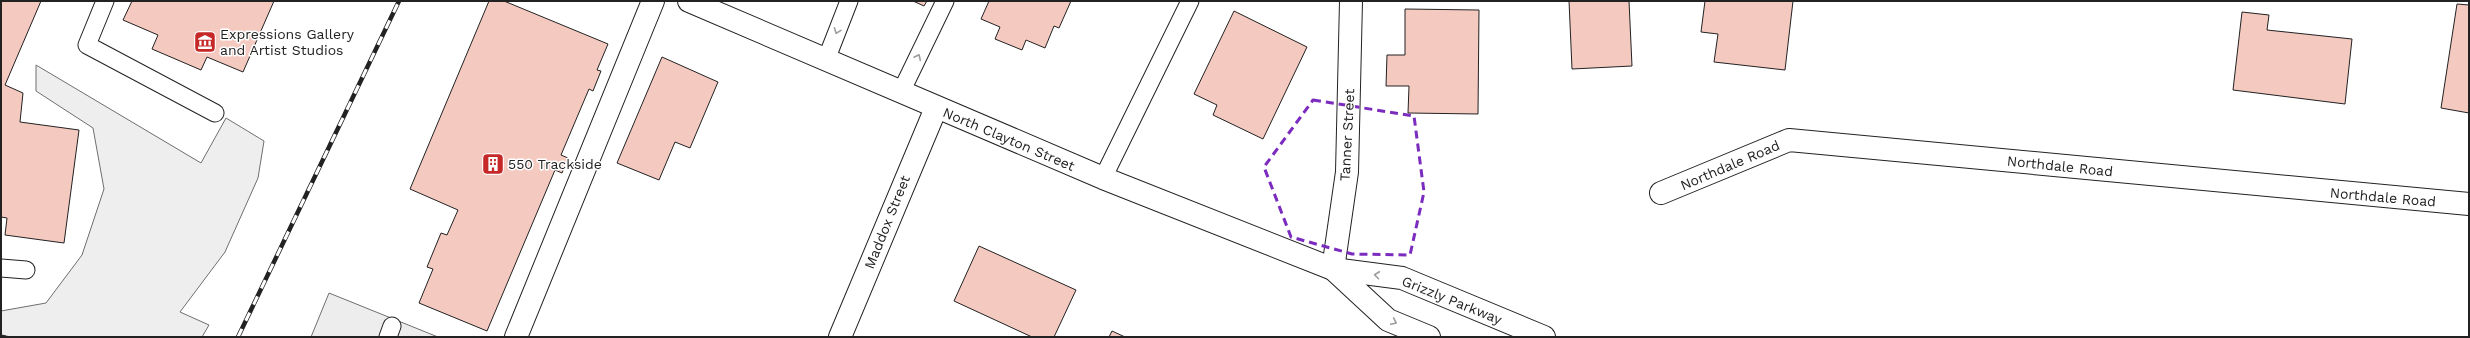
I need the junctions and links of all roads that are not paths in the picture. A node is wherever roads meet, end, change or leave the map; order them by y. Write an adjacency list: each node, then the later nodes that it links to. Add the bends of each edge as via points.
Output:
1 (105, 1): 11 (lane, via 87,45)
2 (653, 1): 18 (street)
3 (689, 1): 8 (street, North Clayton Street)
4 (849, 1): 8 (lane, one-way to 8)
5 (945, 1): 9 (lane, one-way to 5)
6 (1190, 1): 12 (lane)
7 (1351, 1): 16 (street, Tanner Street, via 1347,172)
8 (826, 60): 9 (street, North Clayton Street)
9 (901, 92): 10 (street, North Clayton Street)
10 (936, 108): 12 (street, North Clayton Street); 19 (street, Maddox Street)
11 (215, 113)
12 (1103, 178): 16 (street, North Clayton Street)
13 (1662, 193): 14 (street, Northdale Road, via 1789,140)
14 (2469, 204)
15 (1, 268): 17 (lane)
16 (1333, 269): 20 (street, one-way to 20, via 1388,320); 21 (street, Grizzly Parkway, one-way to 16, via 1402,278)
17 (26, 270)
18 (516, 337)
19 (840, 337)
20 (1429, 337)
21 (1544, 337)

